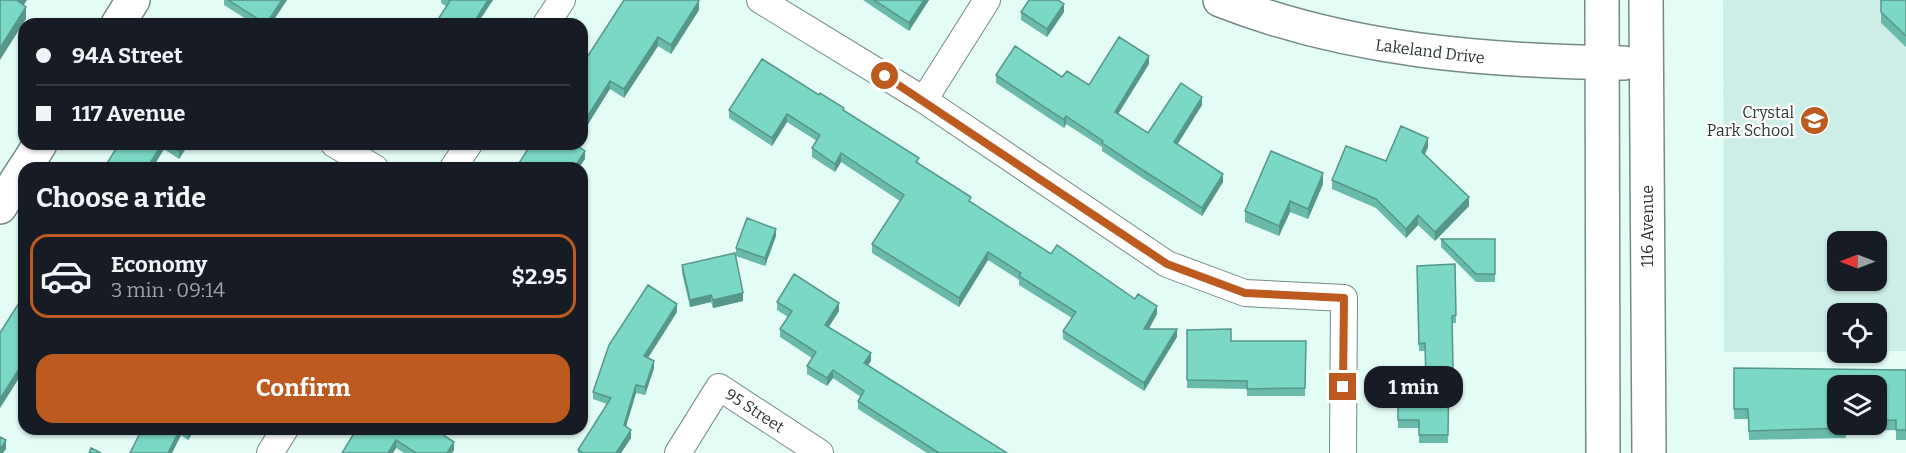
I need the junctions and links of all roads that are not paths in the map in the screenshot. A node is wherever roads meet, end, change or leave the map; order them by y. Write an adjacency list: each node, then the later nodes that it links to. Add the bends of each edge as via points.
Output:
1 (562, 0): 7 (street)
2 (760, 0): 10 (street)
3 (987, 0): 10 (street)
4 (1220, 0): 8 (main road, Lakeland Drive, via 1284,22 1380,45 1444,55)
5 (1602, 0): 8 (main road)
6 (1646, 0): 9 (main road, 116 Avenue)
7 (550, 18)
8 (1603, 63): 9 (main road, Lakeland Drive); 20 (main road)
9 (1647, 63): 21 (main road, 116 Avenue)
10 (924, 100): 19 (street, via 1167,264 1245,293 1344,298)
11 (344, 150): 12 (street)
12 (365, 162)
13 (18, 178): 14 (main road)
14 (0, 207)
15 (281, 435): 16 (street)
16 (270, 453)
17 (678, 453): 18 (street, 95 Street, via 719,387)
18 (820, 453)
19 (1342, 453)
20 (1603, 453)
21 (1648, 453)

